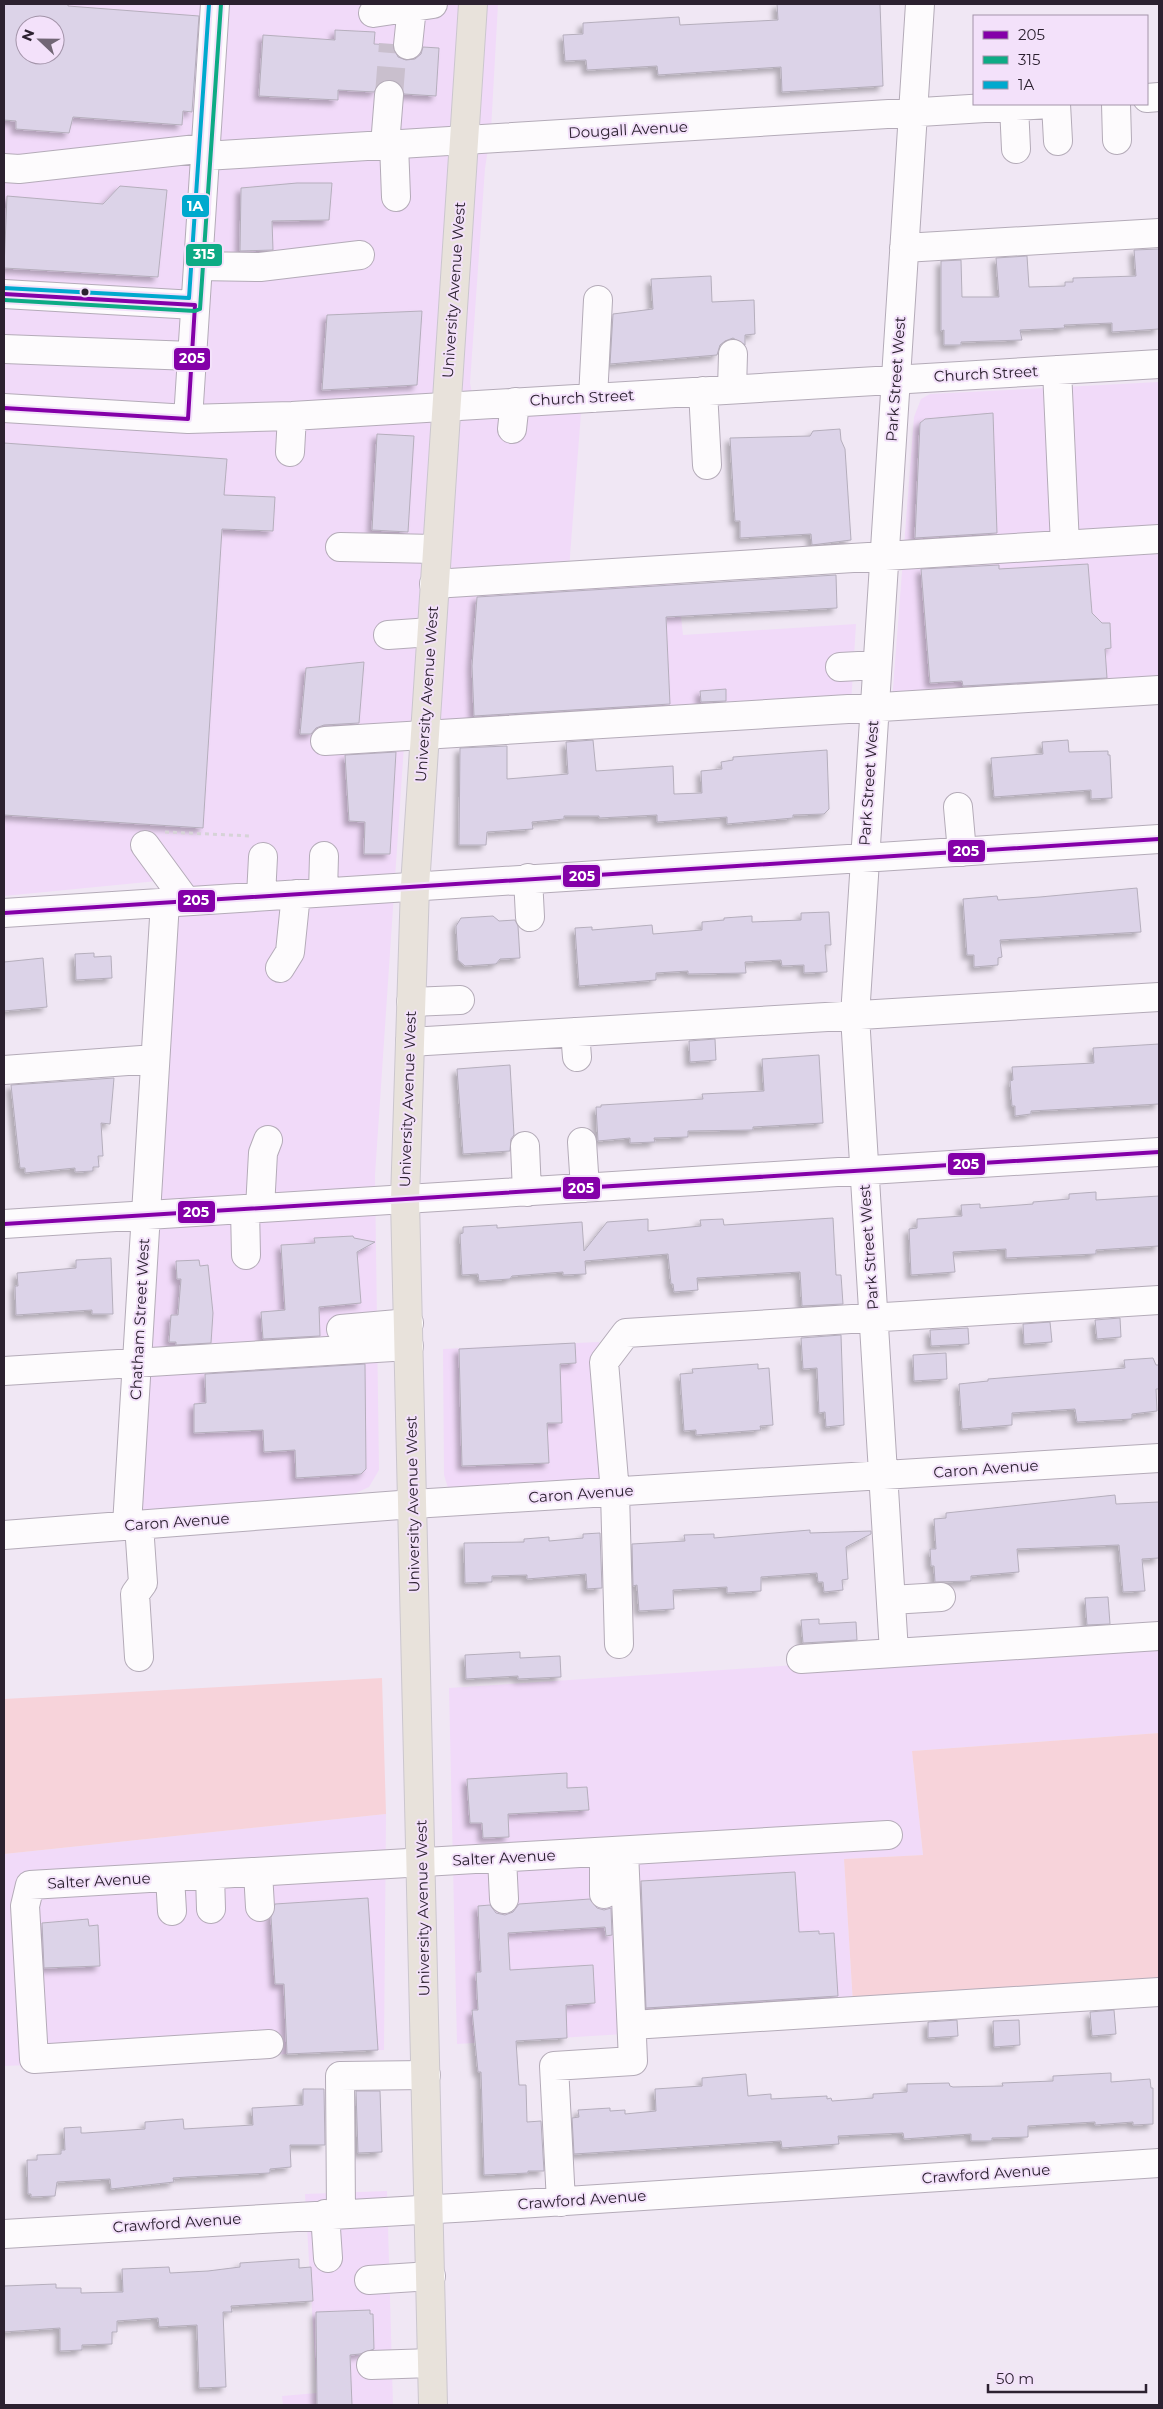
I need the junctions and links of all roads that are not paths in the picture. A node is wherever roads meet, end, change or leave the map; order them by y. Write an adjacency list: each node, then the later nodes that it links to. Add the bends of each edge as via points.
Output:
1 (215, 4): 17 (street)
2 (473, 4): 12 (main road, University Avenue West)
3 (920, 4): 11 (street, Park Street West)
4 (403, 8): 5 (street)
5 (400, 44)
6 (396, 96): 15 (street)
7 (1027, 105): 10 (street, Dougall Avenue)
8 (1056, 105): 14 (street)
9 (1116, 105): 13 (street)
10 (1004, 106): 11 (street, Dougall Avenue); 16 (street)
11 (913, 113): 12 (street, Dougall Avenue); 21 (street, Park Street West)
12 (464, 140): 15 (street, Dougall Avenue); 36 (main road, University Avenue West)
13 (1117, 140)
14 (1058, 141)
15 (394, 144): 17 (street, Dougall Avenue); 19 (street)
16 (1016, 149)
17 (205, 152): 18 (street, Dougall Avenue); 23 (street)
18 (4, 168)
19 (396, 198)
20 (1159, 232): 21 (street)
21 (904, 248): 32 (street, Park Street West)
22 (360, 255): 23 (street, via 260,267)
23 (198, 266): 26 (street)
24 (4, 294): 26 (street)
25 (598, 300): 35 (street)
26 (195, 305): 29 (street)
27 (4, 349): 29 (street)
28 (733, 354): 33 (street)
29 (192, 356): 39 (street)
30 (1159, 364): 31 (street, Church Street)
31 (1057, 370): 32 (street, Church Street); 43 (street)
32 (895, 380): 33 (street, Church Street); 46 (street, Park Street West)
33 (732, 389): 34 (street, Church Street)
34 (703, 391): 35 (street, Church Street); 41 (street)
35 (593, 398): 36 (street, Church Street, via 514,415)
36 (446, 406): 38 (street, Church Street, via 348,423); 45 (main road, University Avenue West)
37 (4, 408): 39 (street, Church Street)
38 (292, 416): 39 (street, Church Street); 40 (street)
39 (188, 420)
40 (290, 452)
41 (707, 465)
42 (1159, 539): 43 (street)
43 (1065, 545): 46 (street)
44 (340, 547): 45 (street)
45 (436, 549): 47 (main road, University Avenue West)
46 (884, 556): 47 (street); 50 (street, Park Street West)
47 (434, 584): 48 (main road, University Avenue West)
48 (431, 632): 49 (street); 54 (main road, University Avenue West)
49 (388, 635)
50 (877, 665): 51 (street); 53 (street, Park Street West)
51 (840, 667)
52 (1159, 690): 53 (street)
53 (874, 708): 54 (street); 62 (street, Park Street West)
54 (424, 736): 55 (street); 64 (main road, University Avenue West)
55 (325, 742)
56 (958, 808): 60 (street)
57 (155, 838): 67 (street)
58 (1159, 839): 60 (street)
59 (258, 847): 66 (street)
60 (962, 852): 62 (street)
61 (324, 856): 65 (street)
62 (864, 857): 63 (street); 73 (street, Park Street West)
63 (528, 878): 64 (street); 69 (street)
64 (415, 886): 65 (street); 72 (main road, University Avenue West)
65 (323, 892): 66 (street)
66 (278, 895): 67 (street)
67 (176, 902): 68 (street); 75 (street, Chatham Street West)
68 (4, 914)
69 (530, 917)
70 (1159, 998): 73 (street)
71 (460, 1000): 72 (street)
72 (411, 1002): 74 (main road, University Avenue West)
73 (855, 1016): 74 (street, via 576,1045); 80 (street, Park Street West)
74 (410, 1042): 83 (main road, University Avenue West)
75 (155, 1059): 76 (street); 85 (street, Chatham Street West)
76 (4, 1070)
77 (582, 1142): 81 (street)
78 (526, 1146): 82 (street)
79 (1159, 1152): 80 (street)
80 (864, 1171): 81 (street); 89 (street, Park Street West)
81 (584, 1188): 82 (street)
82 (527, 1192): 83 (street)
83 (405, 1200): 84 (street); 91 (main road, University Avenue West)
84 (260, 1208): 85 (street); 87 (street)
85 (146, 1215): 86 (street); 92 (street, Chatham Street West)
86 (4, 1224)
87 (246, 1255)
88 (1159, 1300): 89 (street)
89 (874, 1317): 95 (street, Park Street West); 96 (street, via 626,1333 604,1362)
90 (341, 1329): 91 (street)
91 (409, 1335): 92 (street); 97 (main road, University Avenue West)
92 (137, 1363): 93 (street); 98 (street, Chatham Street West)
93 (4, 1371)
94 (1159, 1458): 95 (street, Caron Avenue)
95 (884, 1475): 96 (street, Caron Avenue); 101 (street, Park Street West)
96 (615, 1492): 97 (street, Caron Avenue); 103 (street)
97 (413, 1504): 98 (street, Caron Avenue); 110 (main road, University Avenue West)
98 (129, 1525): 99 (street, Caron Avenue); 105 (street, Chatham Street West, via 126,1584 135,1594)
99 (4, 1535)
100 (941, 1597): 101 (street)
101 (891, 1600): 104 (street, Park Street West)
102 (1159, 1636): 104 (street)
103 (619, 1644)
104 (894, 1652): 106 (street)
105 (139, 1657)
106 (801, 1659)
107 (888, 1835): 108 (street, Salter Avenue)
108 (614, 1851): 109 (street, Salter Avenue); 114 (street); 120 (street)
109 (502, 1858): 110 (street, Salter Avenue); 115 (street)
110 (422, 1862): 111 (street, Salter Avenue); 122 (main road, University Avenue West)
111 (258, 1872): 112 (street, Salter Avenue); 116 (street)
112 (210, 1875): 113 (street, Salter Avenue); 117 (street)
113 (170, 1877): 118 (street); 121 (street, Salter Avenue, via 30,1885 25,1906 34,2058)
114 (604, 1894)
115 (504, 1899)
116 (260, 1907)
117 (211, 1909)
118 (172, 1911)
119 (1159, 1992): 120 (street)
120 (632, 2025): 124 (street, via 633,2062 554,2066)
121 (269, 2044)
122 (426, 2074): 125 (main road, University Avenue West); 126 (street, via 340,2076)
123 (1159, 2163): 124 (street, Crawford Avenue)
124 (561, 2202): 125 (street, Crawford Avenue)
125 (429, 2208): 126 (street, Crawford Avenue); 129 (main road, University Avenue West)
126 (333, 2214): 127 (street, Crawford Avenue); 128 (street)
127 (4, 2234)
128 (328, 2258)
129 (431, 2276): 130 (street); 131 (main road, University Avenue West)
130 (369, 2280)
131 (432, 2363): 132 (street); 133 (main road, University Avenue West)
132 (371, 2365)
133 (433, 2405)

